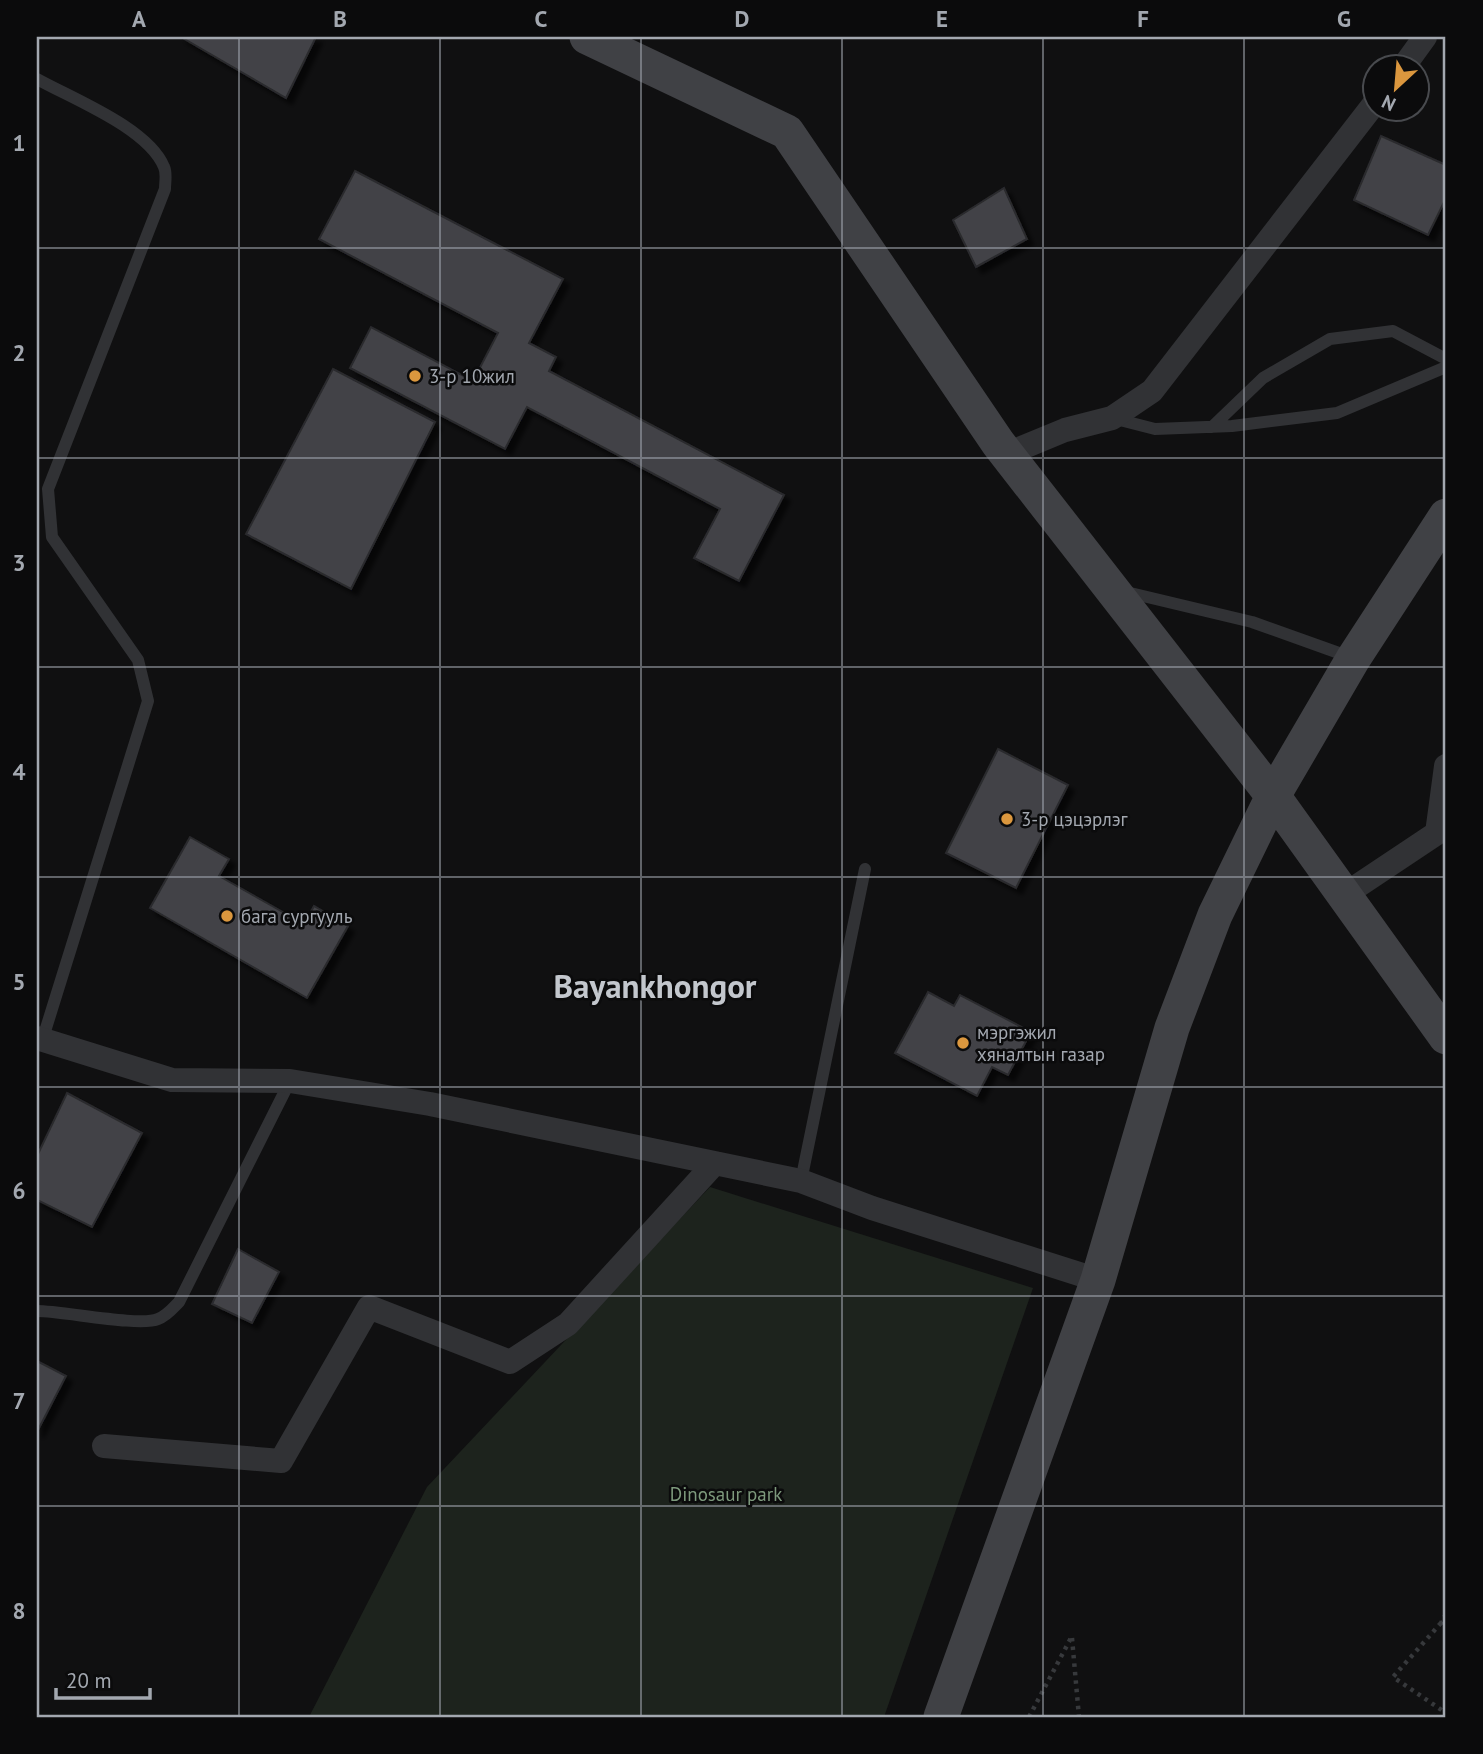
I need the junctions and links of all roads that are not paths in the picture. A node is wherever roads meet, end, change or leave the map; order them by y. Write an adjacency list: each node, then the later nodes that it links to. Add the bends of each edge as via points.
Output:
1 (587, 37): 10 (street, via 787,132)
2 (1425, 37): 3 (street)
3 (1414, 52)
4 (37, 79): 11 (lane, via 128,128 165,168 158,211)
5 (1360, 122): 8 (street, via 1152,391)
6 (1446, 359): 9 (lane, via 1393,331 1330,339 1263,378)
7 (1446, 367): 9 (lane, via 1337,414)
8 (1112, 418): 9 (lane, via 1155,429); 10 (street, via 1065,430)
9 (1212, 427)
10 (1007, 454): 13 (street)
11 (42, 486): 21 (lane, via 52,537 138,660 148,701)
12 (1446, 516): 14 (street)
13 (1111, 588): 14 (lane, via 1252,622); 16 (street)
14 (1353, 659): 16 (street)
15 (1446, 766): 17 (street)
16 (1273, 796): 19 (street); 25 (street, via 1215,915 1177,1016)
17 (1442, 830): 19 (street)
18 (865, 869): 24 (lane)
19 (1344, 895): 20 (street)
20 (1446, 1037)
21 (39, 1040): 22 (street, via 172,1080)
22 (290, 1081): 23 (street, via 430,1104); 26 (lane, via 179,1302 167,1314 156,1321 134,1322)
23 (715, 1163): 24 (street); 27 (street, via 568,1324 510,1362 369,1307 281,1461)
24 (801, 1181): 25 (street)
25 (1098, 1280): 28 (street)
26 (37, 1311)
27 (104, 1446)
28 (941, 1717)

